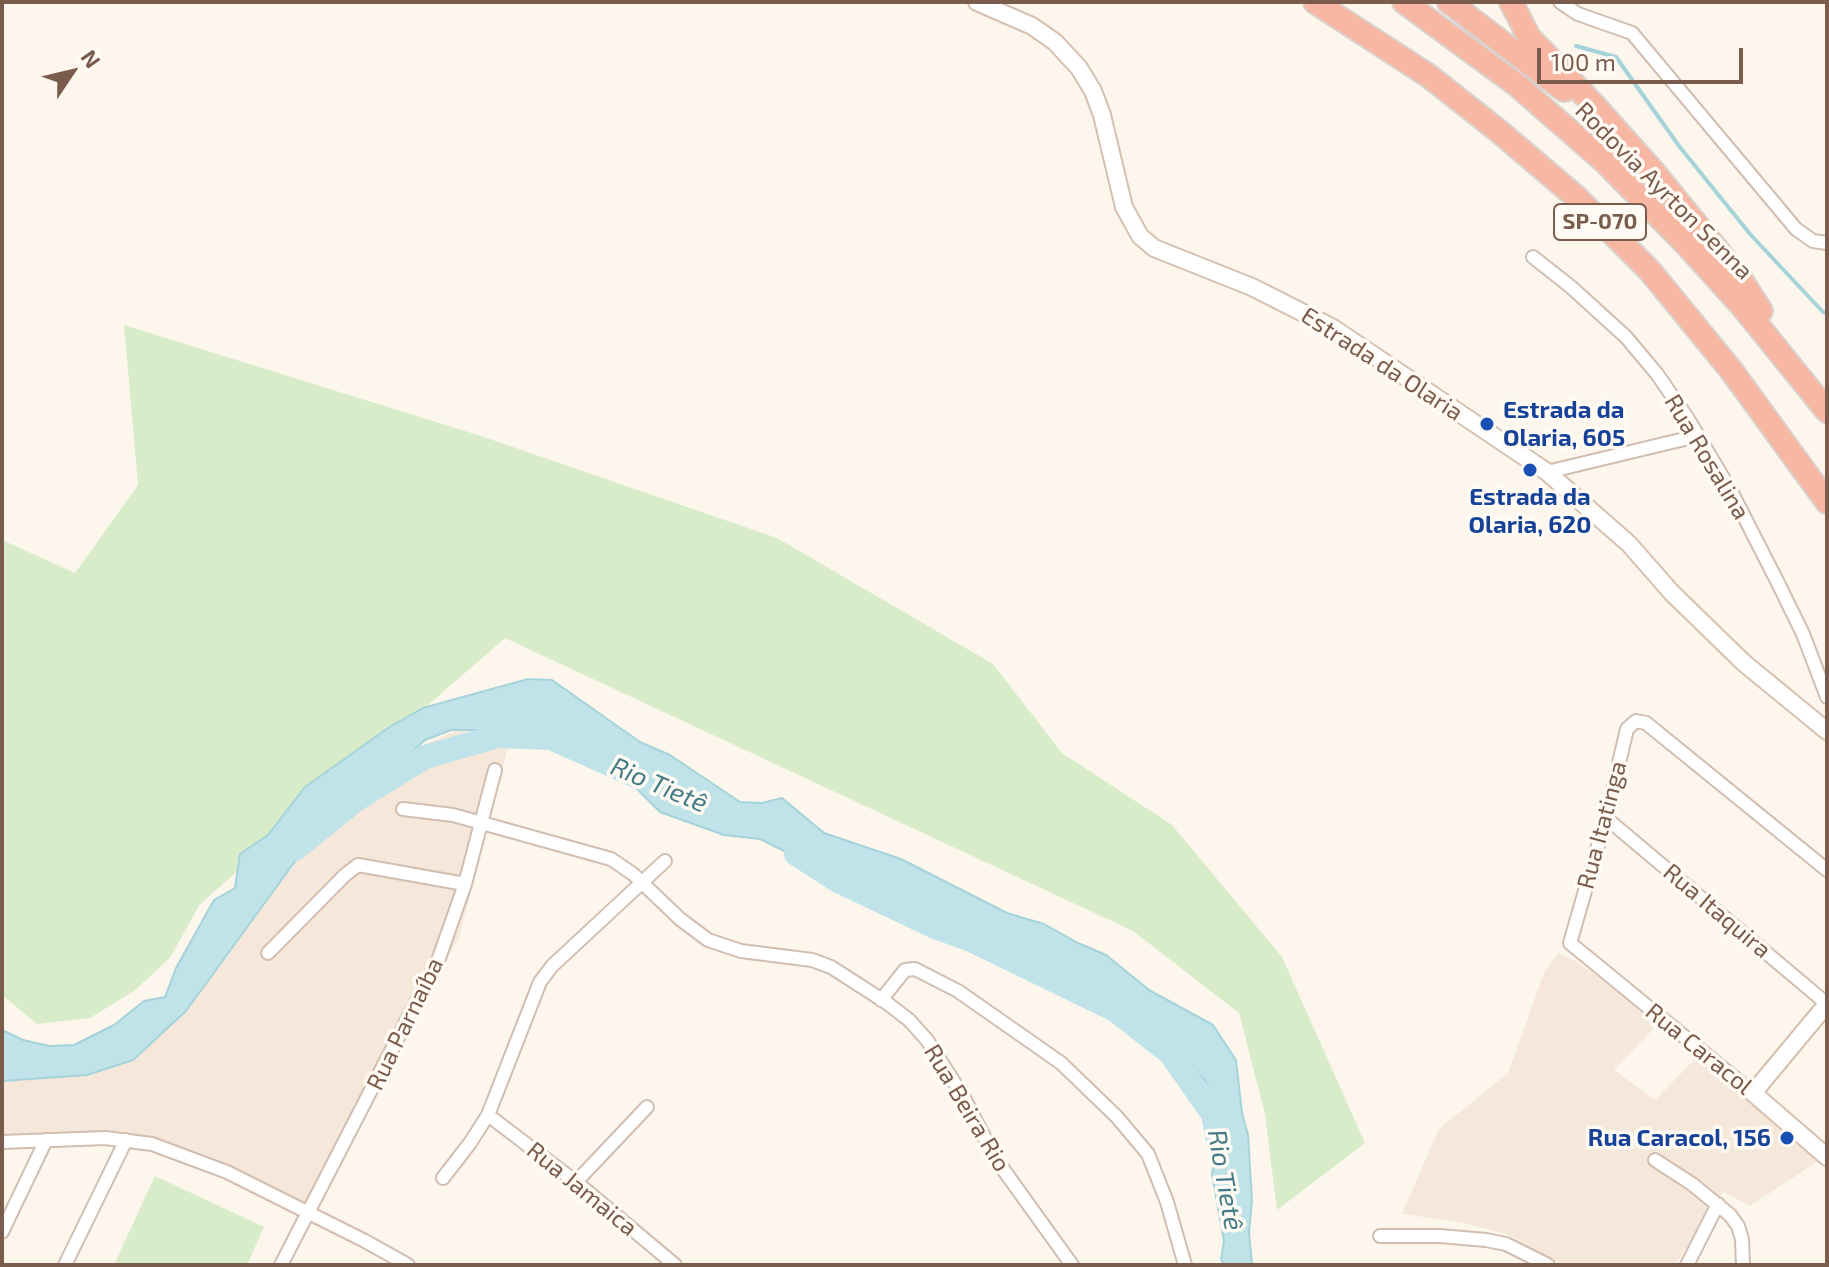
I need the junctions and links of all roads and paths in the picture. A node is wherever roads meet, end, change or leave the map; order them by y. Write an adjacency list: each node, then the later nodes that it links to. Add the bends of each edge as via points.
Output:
1 (977, 2): 12 (main road, Estrada da Olaria, via 1032,26 1079,68 1102,115 1124,207 1140,236 1154,248 1252,287 1333,328)
2 (1315, 2): 13 (highway, SP-070, via 1429,76 1576,197 1660,284 1731,370)
3 (1404, 2): 10 (highway, Rodovia Ayrton Senna / SP-070, via 1517,85 1605,162 1742,306)
4 (1449, 2): 7 (highway)
5 (1511, 2): 7 (highway, via 1529,37)
6 (1560, 2): 8 (street, via 1632,33 1796,229)
7 (1613, 127): 10 (highway, via 1740,278)
8 (1827, 243)
9 (1533, 257): 11 (street, Rua Rosalina, via 1626,337)
10 (1820, 402)
11 (1697, 436): 12 (street); 14 (street, Rua Rosalina, via 1777,581)
12 (1547, 472): 15 (main road, Estrada da Olaria, via 1629,544 1744,663)
13 (1827, 502)
14 (1827, 697)
15 (1827, 731)
16 (495, 770): 19 (street, Rua Parnaíba)
17 (403, 809): 19 (street, Rua Beira Rio)
18 (1606, 818): 21 (street, Rua Itatinga, via 1627,729 1636,721 1646,723); 24 (street, Rua Itatinga); 27 (street, Rua Itaquira)
19 (483, 822): 22 (street, Rua Beira Rio, via 600,855); 23 (street, Rua Parnaíba)
20 (665, 861): 22 (street)
21 (1827, 870)
22 (642, 883): 26 (street, Rua Beira Rio, via 708,940 741,951 812,960); 30 (street, via 563,954 540,982)
23 (465, 884): 25 (street, via 358,865); 39 (street, Rua Parnaíba, via 432,973)
24 (1570, 943): 28 (street, Rua Caracol)
25 (268, 953)
26 (881, 1000): 46 (street, Rua Beira Rio, via 927,1040 995,1158); 47 (street, via 905,970 915,969 958,991 1061,1063 1132,1133 1153,1165)
27 (1827, 1004): 28 (main road)
28 (1753, 1093): 34 (main road, Rua Caracol)
29 (647, 1107): 37 (street)
30 (488, 1115): 36 (street); 37 (street, Rua Jamaica)
31 (46, 1140): 32 (street); 33 (street); 40 (street)
32 (126, 1140): 39 (street, via 196,1158); 42 (street)
33 (2, 1142)
34 (1826, 1155)
35 (1655, 1160): 38 (street)
36 (443, 1178)
37 (576, 1182): 45 (street, Rua Jamaica)
38 (1718, 1204): 49 (street); 50 (street, via 1738,1226)
39 (307, 1213): 43 (street, Rua Parnaíba); 44 (street)
40 (2, 1232)
41 (1380, 1236): 48 (street, via 1486,1240)
42 (65, 1265)
43 (281, 1265)
44 (408, 1265)
45 (675, 1265)
46 (1072, 1265)
47 (1185, 1265)
48 (1548, 1265)
49 (1687, 1265)
50 (1743, 1265)

